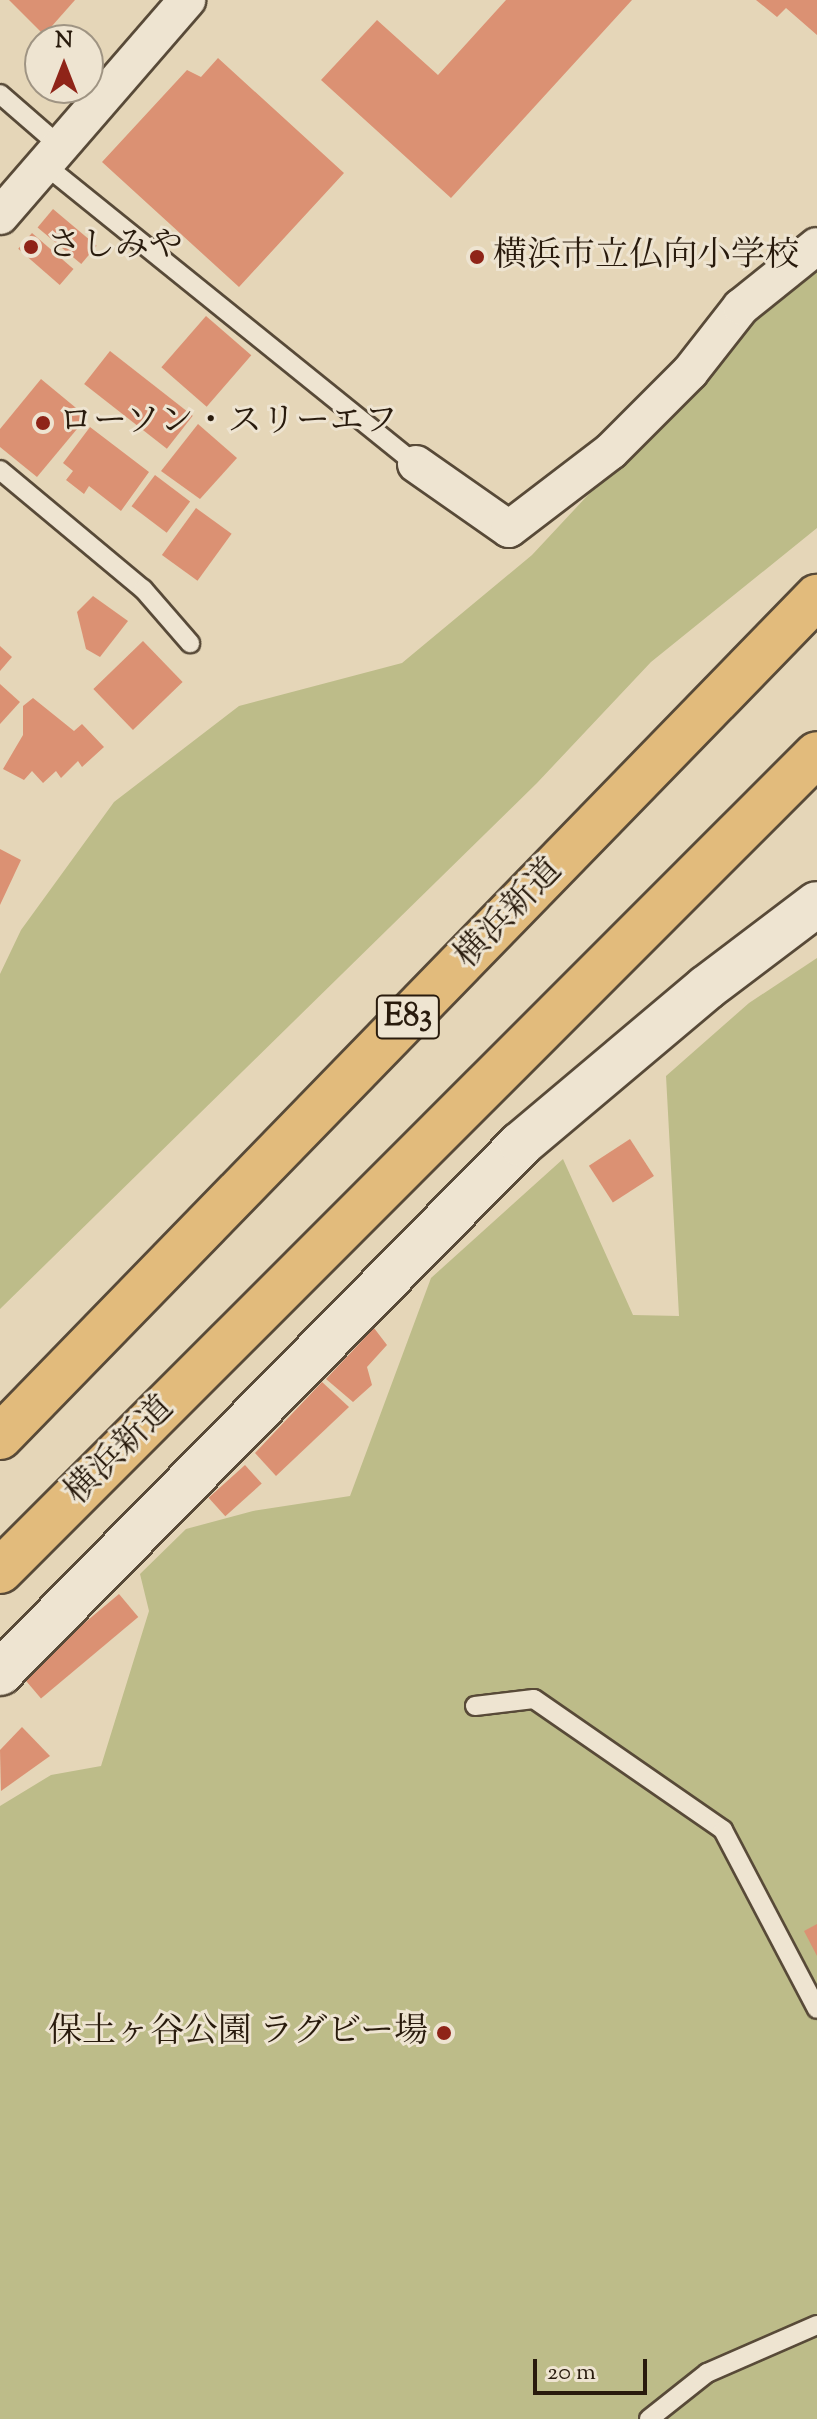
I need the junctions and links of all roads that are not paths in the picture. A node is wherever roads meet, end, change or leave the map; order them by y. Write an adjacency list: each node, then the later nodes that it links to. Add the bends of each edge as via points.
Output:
1 (187, 0): 3 (street)
2 (0, 94): 3 (lane)
3 (53, 156): 4 (street); 6 (lane)
4 (0, 216)
5 (817, 246): 6 (street, via 741,307 690,372 611,451 509,529)
6 (416, 464)
7 (0, 470): 9 (lane, via 143,589)
8 (817, 597): 12 (highway, 横浜新道 / E83)
9 (190, 643)
10 (817, 754): 13 (highway, 横浜新道)
11 (817, 904): 14 (street, via 706,988 521,1144)
12 (0, 1437)
13 (0, 1571)
14 (0, 1673)
15 (475, 1706): 16 (lane, via 534,1699 723,1830)
16 (817, 2009)
17 (817, 2325): 18 (lane, via 707,2373)
18 (649, 2419)

